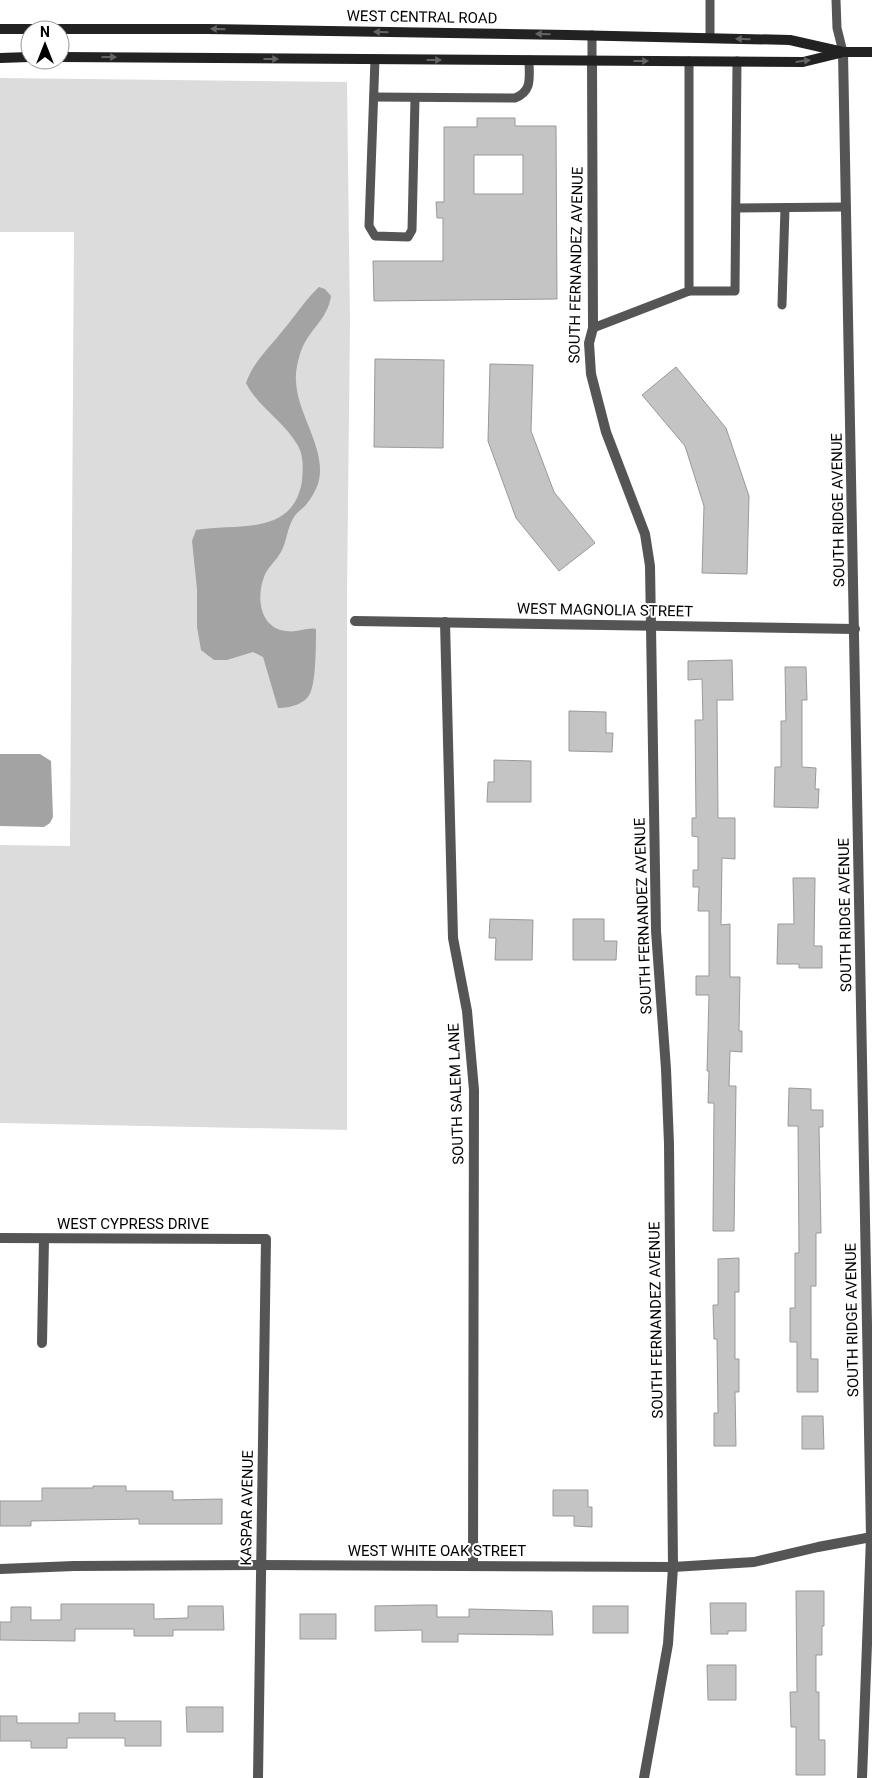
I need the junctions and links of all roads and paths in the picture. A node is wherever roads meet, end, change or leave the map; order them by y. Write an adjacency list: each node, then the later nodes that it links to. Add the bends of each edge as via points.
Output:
1 (710, 0): 5 (lane)
2 (836, 0): 6 (lane, via 837,28)
3 (0, 29): 4 (main road, WEST CENTRAL ROAD, one-way to 3)
4 (592, 35): 5 (main road, WEST CENTRAL ROAD); 13 (lane)
5 (710, 38): 6 (main road, WEST CENTRAL ROAD, one-way to 5, via 790,40)
6 (843, 52): 7 (main road, WEST CENTRAL ROAD); 15 (main road, WEST CENTRAL ROAD, one-way to 6, via 804,62); 18 (street, SOUTH RIDGE AVENUE)
7 (872, 52)
8 (20, 57): 10 (main road)
9 (70, 57): 11 (main road, WEST CENTRAL ROAD, one-way to 11)
10 (0, 58)
11 (376, 59): 12 (main road, WEST CENTRAL ROAD, one-way to 12); 16 (lane)
12 (529, 60): 13 (main road, WEST CENTRAL ROAD); 17 (lane, via 528,87 524,94 515,98)
13 (592, 60): 14 (main road, WEST CENTRAL ROAD, one-way to 14); 23 (street, SOUTH FERNANDEZ AVENUE)
14 (689, 61): 15 (main road, WEST CENTRAL ROAD); 21 (lane)
15 (737, 61): 19 (lane)
16 (374, 97): 17 (lane); 17 (lane, via 369,226 375,236 408,237 412,230)
17 (416, 98)
18 (846, 207): 20 (lane); 27 (street, SOUTH RIDGE AVENUE)
19 (736, 208): 20 (lane); 21 (lane, via 735,291)
20 (785, 208): 22 (lane)
21 (689, 291): 23 (lane)
22 (782, 305)
23 (593, 328): 26 (street, SOUTH FERNANDEZ AVENUE, via 589,343 592,381 606,432 645,534 650,566)
24 (355, 621): 25 (street, WEST MAGNOLIA STREET)
25 (445, 622): 26 (street, WEST MAGNOLIA STREET); 35 (street, SOUTH SALEM LANE, via 453,938 467,1011 474,1090)
26 (651, 626): 27 (street, WEST MAGNOLIA STREET); 36 (street, SOUTH FERNANDEZ AVENUE, via 656,931 669,1144)
27 (855, 629): 28 (street, SOUTH RIDGE AVENUE)
28 (868, 1085): 33 (street, SOUTH RIDGE AVENUE)
29 (0, 1238): 30 (street, WEST CYPRESS DRIVE)
30 (44, 1238): 31 (street, WEST CYPRESS DRIVE); 32 (street)
31 (266, 1239): 34 (street, KASPAR AVENUE)
32 (42, 1344)
33 (872, 1537): 36 (street, WEST WHITE OAK STREET, via 754,1562); 40 (street, SOUTH RIDGE AVENUE)
34 (261, 1565): 35 (street, WEST WHITE OAK STREET); 37 (street, WEST WHITE OAK STREET); 38 (street, KASPAR AVENUE)
35 (472, 1566): 36 (street, WEST WHITE OAK STREET)
36 (673, 1567): 39 (street, SOUTH FERNANDEZ AVENUE, via 668,1644)
37 (0, 1569)
38 (258, 1778)
39 (644, 1778)
40 (862, 1778)

